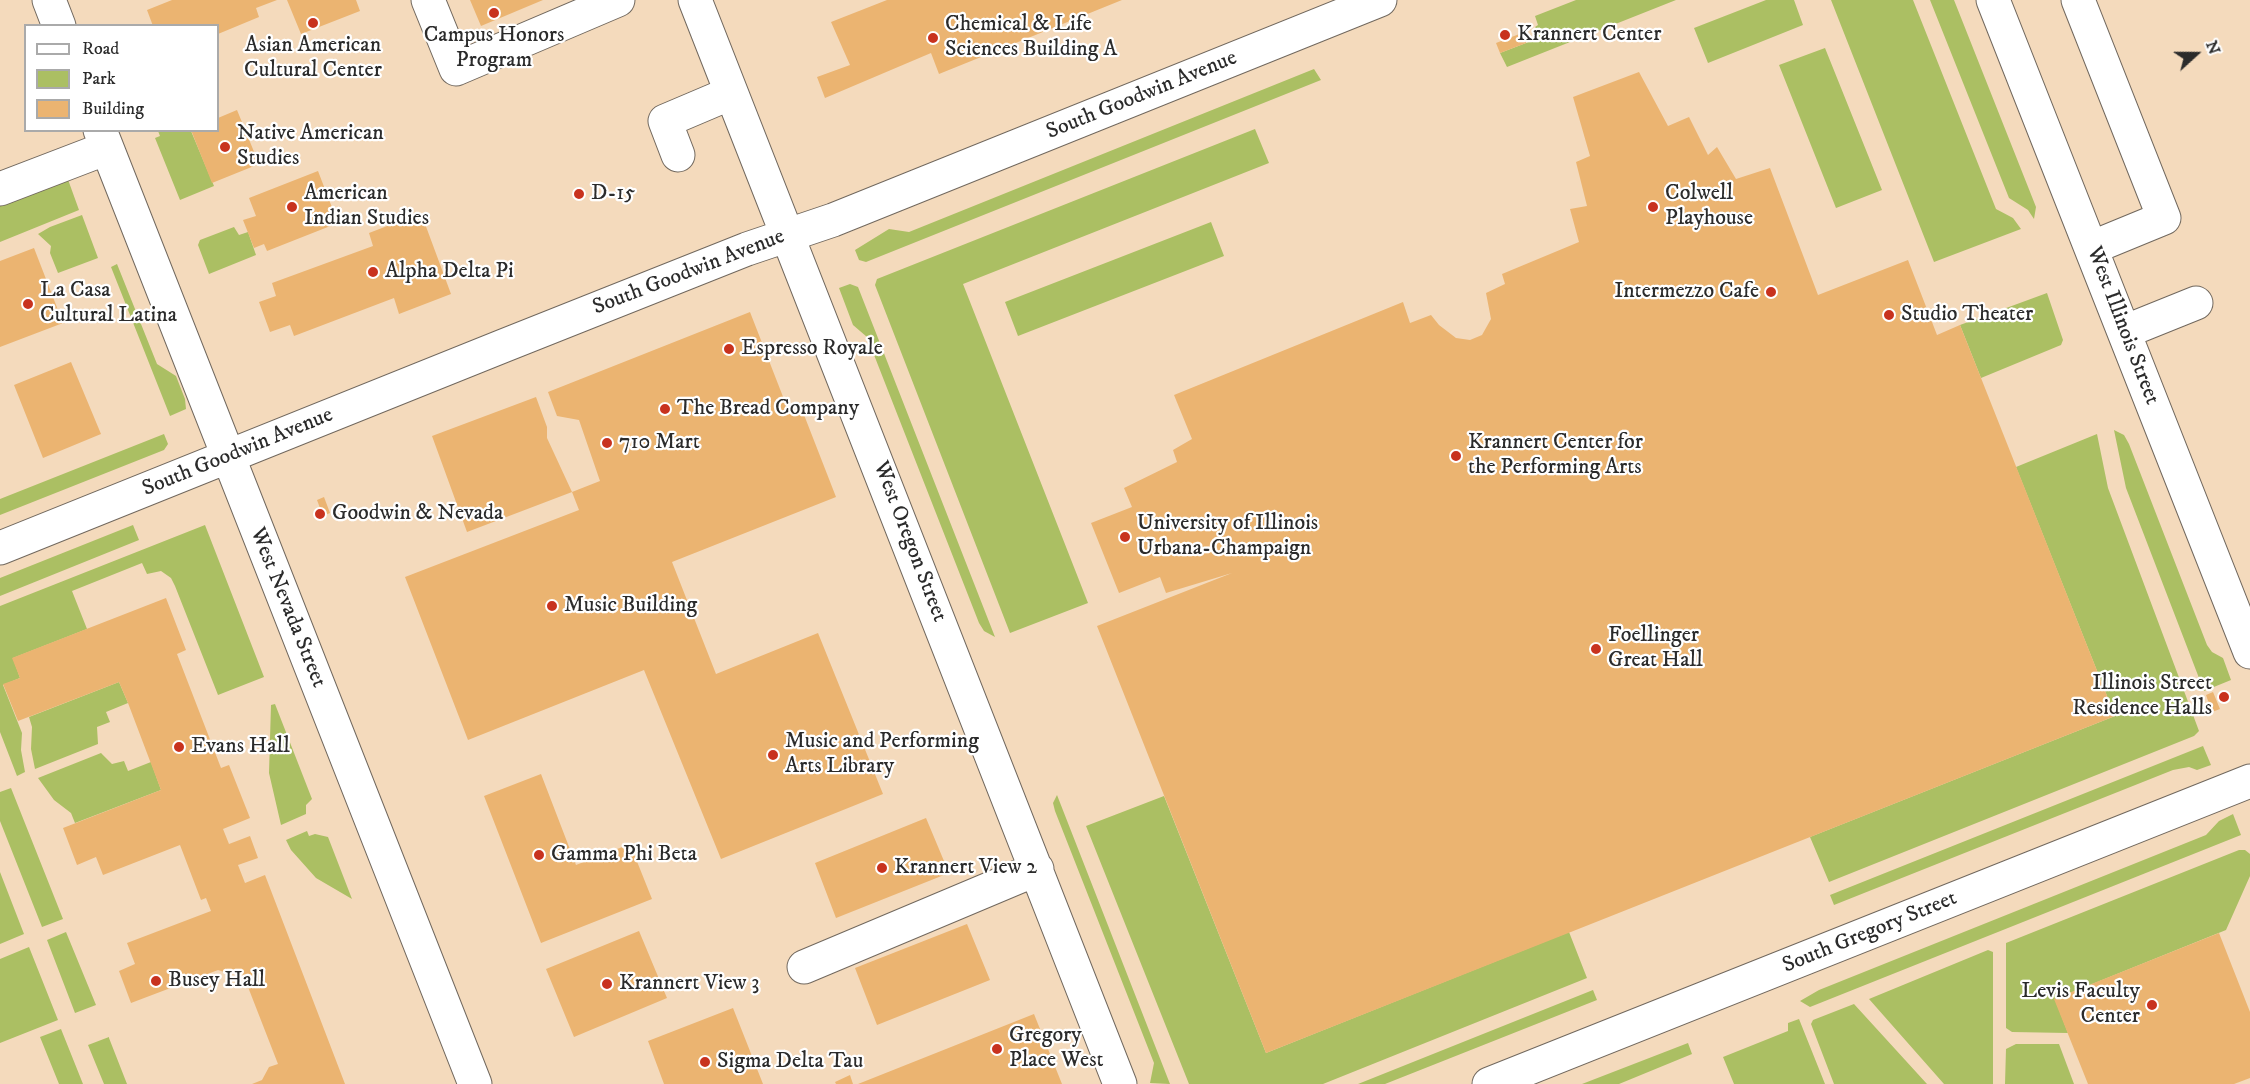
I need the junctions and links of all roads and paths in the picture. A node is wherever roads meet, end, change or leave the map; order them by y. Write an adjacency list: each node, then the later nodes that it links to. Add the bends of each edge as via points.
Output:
1 (49, 0): 8 (street)
2 (428, 0): 3 (street, via 456,69)
3 (618, 0)
4 (695, 0): 9 (street, West Oregon Street)
5 (1380, 0): 13 (street, South Goodwin Avenue)
6 (1993, 0): 14 (street, West Illinois Street)
7 (2078, 0): 14 (street, via 2164,218)
8 (58, 24)
9 (731, 93): 11 (street, via 665,121); 13 (street, West Oregon Street)
10 (104, 139): 12 (street); 17 (street, West Nevada Street)
11 (678, 154)
12 (0, 189)
13 (789, 235): 17 (street, South Goodwin Avenue); 21 (street, West Oregon Street)
14 (2091, 248): 16 (street, West Illinois Street)
15 (2196, 303): 16 (street)
16 (2124, 332): 19 (street, West Illinois Street)
17 (227, 457): 18 (street, South Goodwin Avenue); 23 (street, West Nevada Street)
18 (0, 548)
19 (2250, 652)
20 (2250, 780): 25 (street, South Gregory Street)
21 (1037, 869): 22 (street); 24 (street, West Oregon Street)
22 (804, 967)
23 (475, 1084)
24 (1120, 1084)
25 (1488, 1084)

